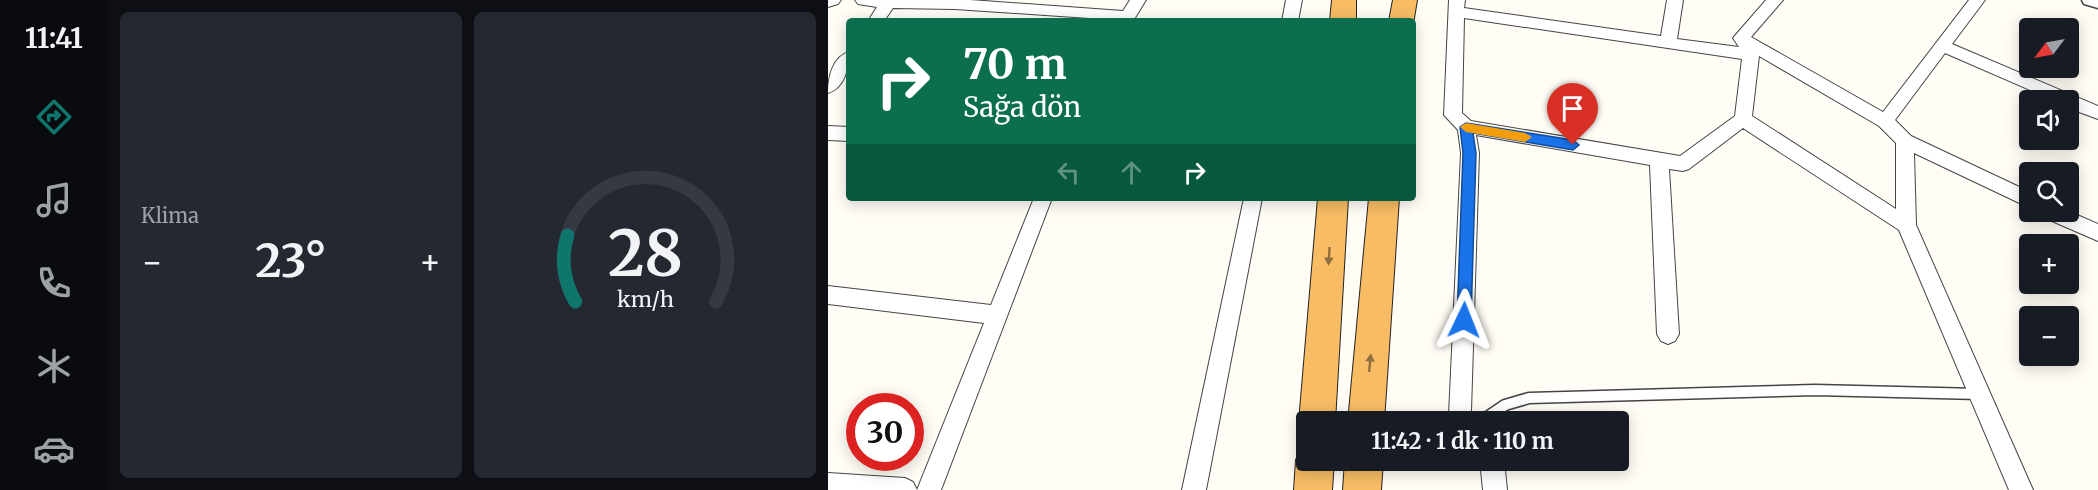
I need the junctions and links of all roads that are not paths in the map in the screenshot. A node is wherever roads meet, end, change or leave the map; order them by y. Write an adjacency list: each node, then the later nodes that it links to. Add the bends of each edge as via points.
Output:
1 (833, 0): 11 (street)
2 (863, 0): 14 (street)
3 (1138, 0): 18 (street)
4 (1294, 0): 19 (street)
5 (1344, 0): 20 (highway)
6 (1405, 0): 21 (highway)
7 (1676, 0): 23 (street)
8 (1775, 0): 22 (street)
9 (1977, 0): 24 (street)
10 (2091, 0): 13 (street)
11 (828, 2)
12 (957, 2): 14 (street); 17 (street)
13 (2098, 2)
14 (889, 3): 16 (street)
15 (1456, 6): 23 (street); 33 (street, via 1453,115)
16 (878, 18)
17 (1116, 18)
18 (1127, 18)
19 (1291, 18)
20 (1343, 18)
21 (1402, 18)
22 (1741, 38): 25 (street); 32 (street)
23 (1668, 43): 25 (street)
24 (1943, 46): 28 (street); 32 (street)
25 (1751, 55): 31 (street)
26 (846, 62): 27 (street)
27 (828, 87)
28 (2045, 90)
29 (2079, 105): 30 (street)
30 (2098, 113)
31 (1743, 118): 35 (street, via 1683,164); 42 (street)
32 (1885, 121): 34 (street)
33 (1466, 127): 35 (street); 50 (street, via 1470,153)
34 (1905, 141): 36 (street); 42 (street)
35 (1659, 159): 46 (street)
36 (2019, 196)
37 (1042, 201): 45 (street)
38 (1252, 201): 58 (street)
39 (1333, 201): 48 (highway, one-way to 48)
40 (1384, 201): 49 (highway, one-way to 40)
41 (2074, 222): 43 (street)
42 (1906, 225): 47 (street)
43 (2098, 233)
44 (828, 296): 45 (street)
45 (997, 315): 57 (street)
46 (1668, 334)
47 (1979, 394): 51 (lane, via 1815,390 1529,399); 62 (street)
48 (1318, 411)
49 (1367, 411)
50 (1461, 411)
51 (1496, 411)
52 (1314, 471): 59 (highway)
53 (1363, 471): 60 (highway)
54 (1493, 471): 61 (street)
55 (828, 485): 56 (street)
56 (905, 490)
57 (928, 490)
58 (1194, 490)
59 (1313, 490)
60 (1362, 490)
61 (1495, 490)
62 (2021, 490)

